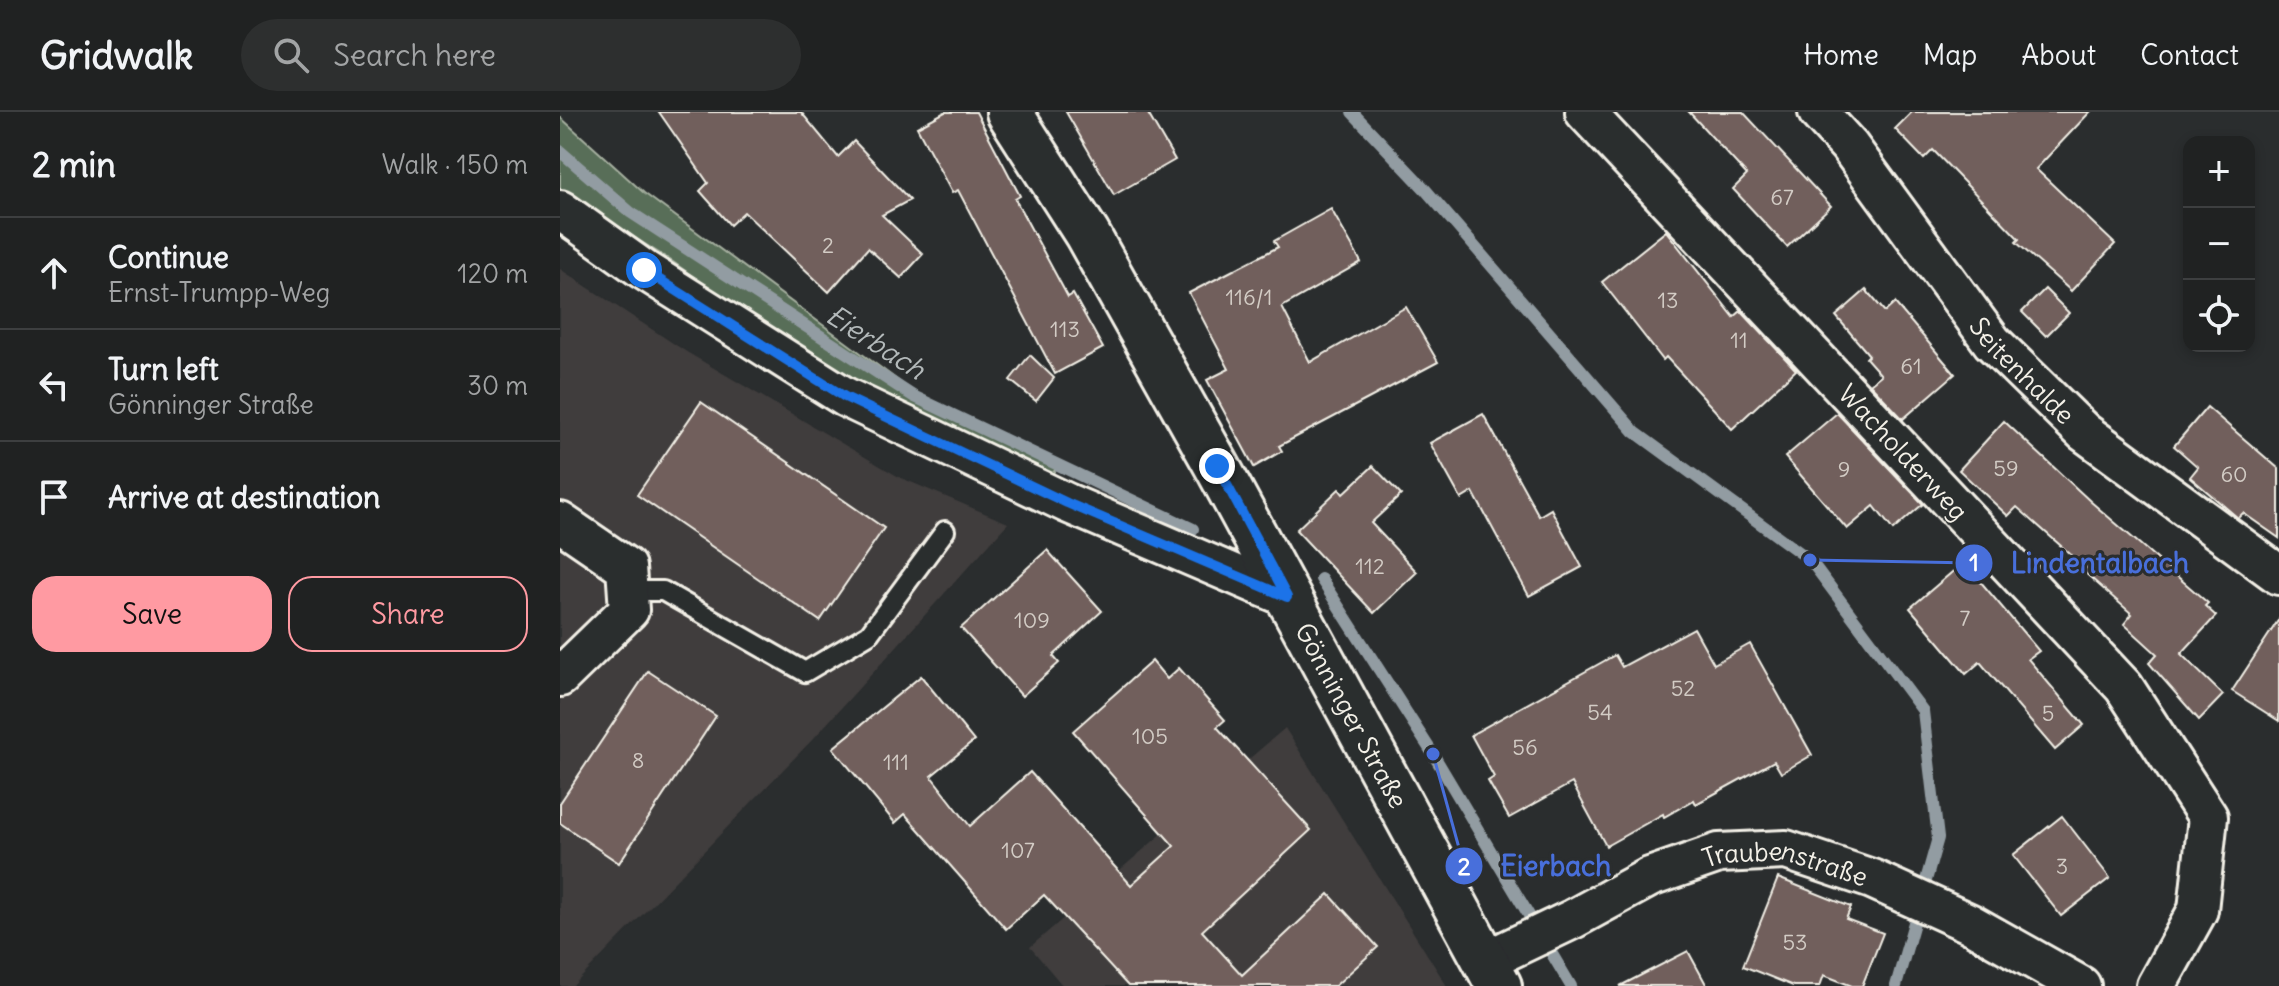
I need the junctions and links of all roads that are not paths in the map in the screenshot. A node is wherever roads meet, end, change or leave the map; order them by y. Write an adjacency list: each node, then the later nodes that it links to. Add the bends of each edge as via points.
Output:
1 (1009, 112): 9 (street, Gönninger Straße, via 1087,234)
2 (1585, 112): 13 (street, Wacholderweg, via 2124,687 2208,817 2198,910)
3 (1818, 112): 7 (street, Seitenhalde, via 1849,146 1992,342 2084,432)
4 (560, 210): 9 (street, via 644,270 845,397 1067,503)
5 (560, 522): 8 (street, via 626,567)
6 (945, 531): 8 (lane, via 869,634 805,672 663,591)
7 (2279, 575)
8 (628, 591): 10 (street, via 629,610)
9 (1284, 592): 11 (street, Gönninger Straße)
10 (560, 677)
11 (1492, 974): 12 (street, Traubenstraße, via 1526,941 1650,877 1719,853 1786,850 1872,879 1969,923)
12 (2081, 986)
13 (2156, 986)

